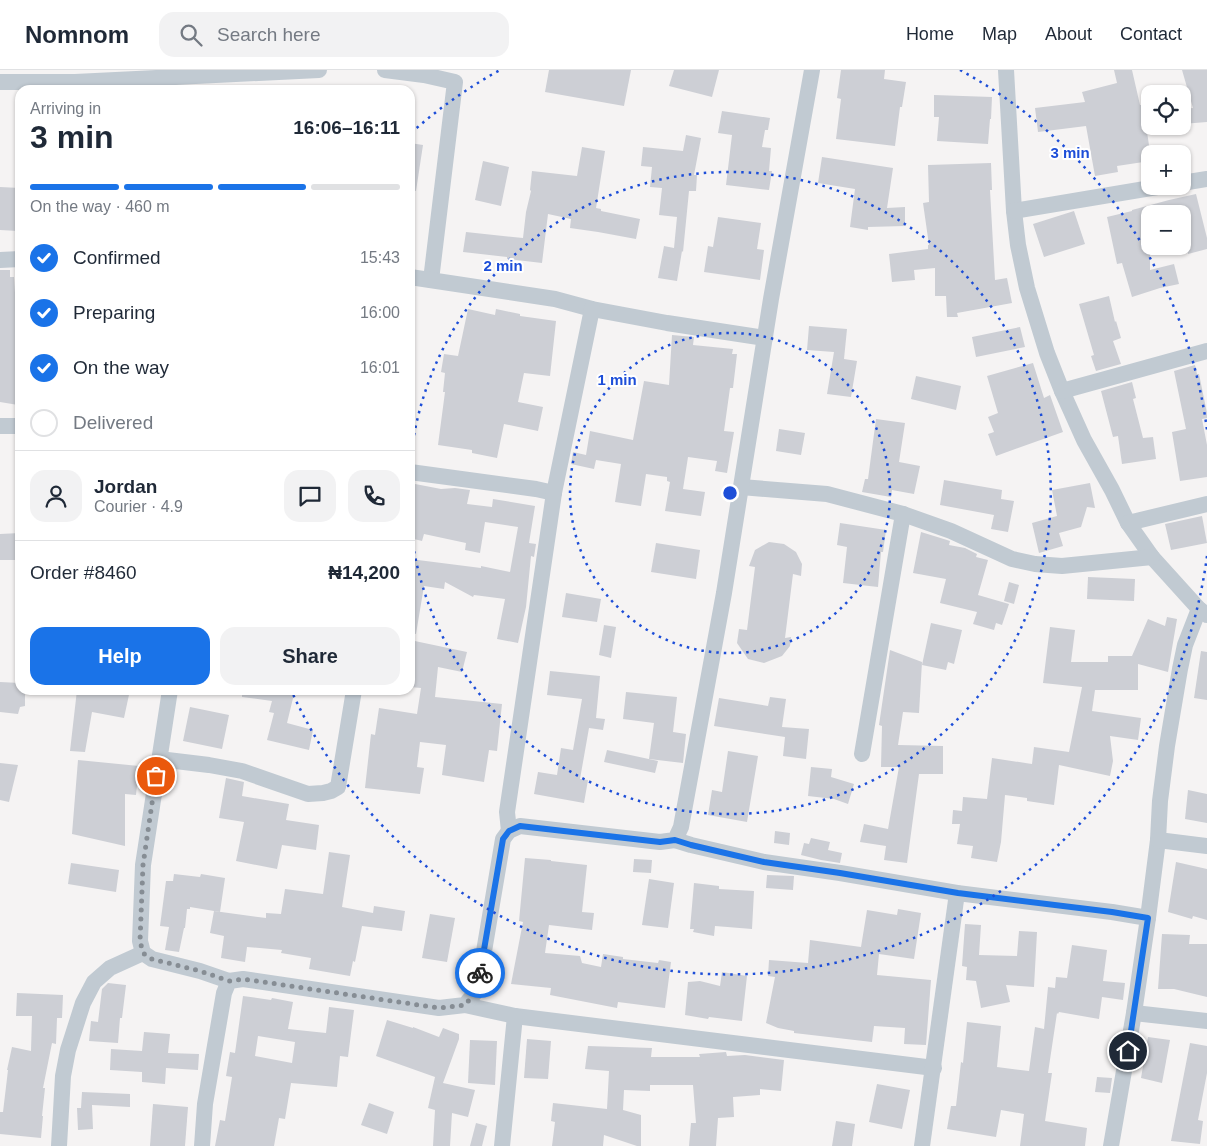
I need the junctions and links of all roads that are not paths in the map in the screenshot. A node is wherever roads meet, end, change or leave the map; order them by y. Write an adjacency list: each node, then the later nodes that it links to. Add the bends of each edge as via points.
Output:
1 (319, 70): 6 (street, via 75,82)
2 (385, 70): 5 (street)
3 (812, 70): 16 (street)
4 (1006, 70): 10 (street)
5 (457, 76): 14 (street)
6 (0, 82)
7 (1207, 179): 8 (street)
8 (1191, 182)
9 (1141, 190): 10 (street)
10 (1014, 211): 18 (street, via 1027,288)
11 (15, 259): 12 (street)
12 (0, 260)
13 (415, 278): 14 (street)
14 (431, 280): 15 (street, via 555,299)
15 (592, 309): 16 (street); 23 (street)
16 (765, 338): 22 (street)
17 (1207, 351): 18 (street)
18 (1062, 392): 26 (street)
19 (0, 426): 20 (street)
20 (15, 426)
21 (415, 473): 23 (street)
22 (740, 487): 25 (street, via 827,494); 34 (street, via 683,818)
23 (554, 493): 33 (street, via 507,812)
24 (1207, 504): 26 (street)
25 (903, 514): 27 (street, via 951,531 1012,559 1034,564 1062,566); 31 (street)
26 (1128, 523): 27 (street)
27 (1152, 557): 28 (street)
28 (1203, 612): 35 (street, via 1185,645 1180,669 1167,746)
29 (169, 695): 32 (street)
30 (353, 695): 32 (street, via 338,788 331,791 308,794 242,771)
31 (862, 754)
32 (158, 759): 39 (street, via 143,865 140,941)
33 (509, 831): 34 (street, via 520,826 660,842); 41 (street, via 503,839 480,975 474,994)
34 (675, 840): 37 (street, via 764,862)
35 (1158, 840): 36 (street); 38 (street)
36 (1207, 846)
37 (958, 893): 38 (street); 45 (street)
38 (1148, 918): 42 (street)
39 (143, 953): 40 (street, via 152,959); 46 (street, via 110,968 94,982 83,1003 63,1076)
40 (229, 981): 41 (street, via 243,979 439,1008); 47 (street, via 224,993 207,1094)
41 (465, 1005): 43 (street)
42 (1134, 1013): 44 (street); 50 (street)
43 (514, 1016): 45 (street); 48 (street)
44 (1207, 1022)
45 (934, 1068): 49 (street)
46 (59, 1146)
47 (202, 1146)
48 (502, 1146)
49 (922, 1146)
50 (1111, 1146)

